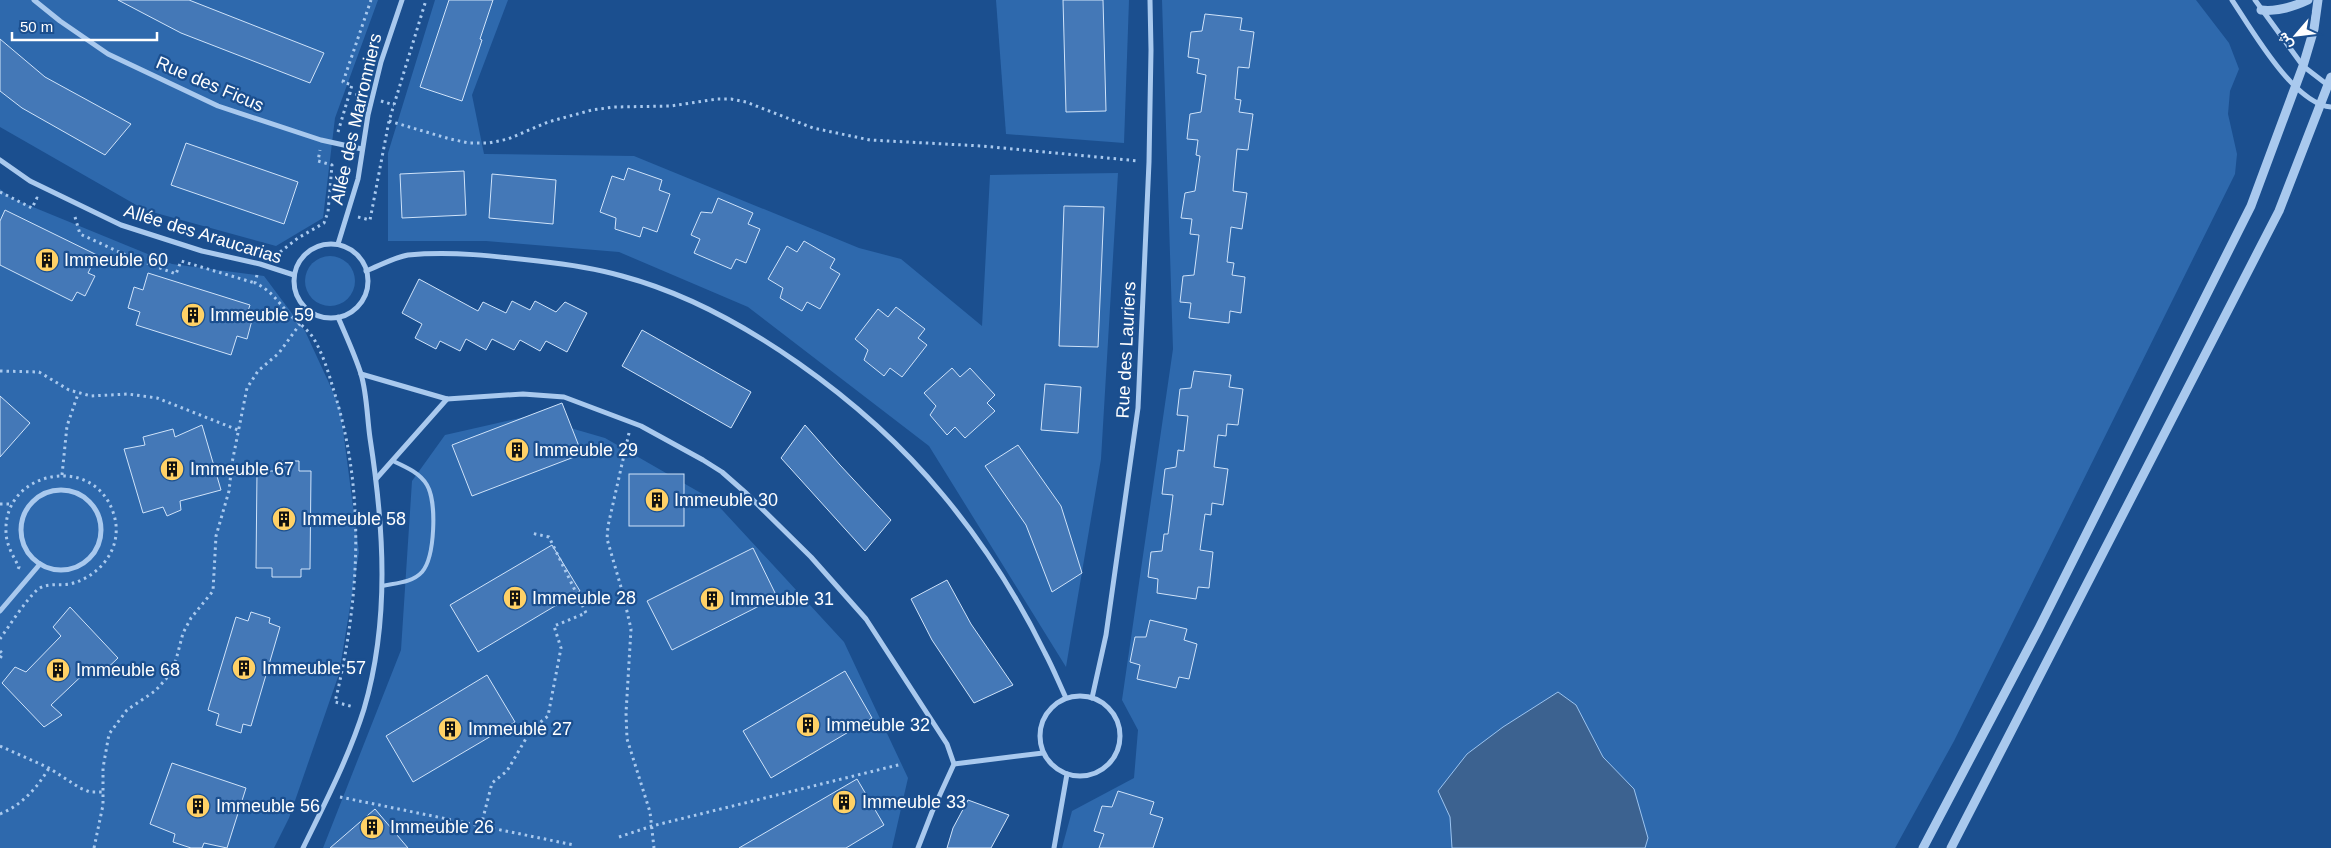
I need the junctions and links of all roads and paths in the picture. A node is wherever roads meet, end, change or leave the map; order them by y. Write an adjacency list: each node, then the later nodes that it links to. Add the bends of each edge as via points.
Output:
1 (34, 0): 17 (street, Rue des Ficus, via 108,54 218,106)
2 (371, 0): 17 (path, via 344,82 352,85 337,136 322,133)
3 (402, 0): 18 (street, Allée des Marronniers, via 381,62)
4 (426, 0): 16 (path)
5 (1150, 0): 20 (street, Rue des Lauriers)
6 (2232, 0): 13 (street)
7 (2255, 0): 10 (street)
8 (2308, 0): 10 (street, via 2286,8)
9 (2318, 0): 11 (street, via 2314,29)
10 (2261, 10): 11 (street)
11 (2303, 66): 12 (street); 13 (street)
12 (2330, 84): 14 (street)
13 (2295, 88): 14 (street); 73 (street, via 2251,206 2034,637)
14 (2320, 106): 15 (street); 74 (street, via 2279,211)
15 (2331, 106)
16 (388, 121): 20 (path, via 450,139 489,143 592,110 731,99 813,128 870,140 982,146); 25 (path, via 370,220)
17 (321, 140): 18 (street, Rue des Ficus); 24 (path, via 318,161 332,165)
18 (362, 149): 25 (street, Allée des Marronniers)
19 (0, 160): 27 (street, Allée des Araucarias, via 30,181 121,225 202,251)
20 (1149, 162): 53 (street, Rue des Lauriers, via 1138,408 1106,635)
21 (0, 192): 22 (path, via 32,208 37,198)
22 (45, 201)
23 (67, 212): 30 (path, via 75,215 80,234 176,274 181,261)
24 (328, 212): 25 (path); 27 (path, via 320,227 298,238 279,254 262,256)
25 (348, 215): 26 (street, Allée des Marronniers)
26 (338, 244): 28 (street, via 359,256); 29 (street, via 318,246 306,252)
27 (260, 264): 29 (street, Allée des Araucarias); 30 (path)
28 (366, 271): 31 (street, via 368,283 362,300 350,313); 52 (street, via 406,255 453,254 585,268 664,290 705,308 763,341 869,420 919,467 944,496 1014,597)
29 (294, 275): 31 (street, via 296,294 308,310 325,318)
30 (254, 282): 32 (path, via 267,288)
31 (338, 317): 34 (street)
32 (300, 324): 38 (path, via 279,353 252,378); 54 (path, via 314,338 329,375 347,441 353,481 356,567 350,632 335,702)
33 (0, 371): 35 (path, via 39,372)
34 (361, 374): 36 (street); 41 (street)
35 (78, 394): 38 (path, via 128,394 157,398); 40 (path, via 67,426)
36 (447, 399): 37 (street, via 523,394 564,397); 39 (street)
37 (632, 422): 58 (street, via 678,444 722,472 811,557 866,619 940,732); 65 (path, via 607,539 631,629 626,713 628,738)
38 (238, 430): 61 (path, via 229,491 216,536 213,591 191,618 166,679 156,690 126,710 114,725 106,742)
39 (393, 461): 41 (street); 47 (lane, via 413,470 431,494 431,547 421,573 409,581)
40 (62, 475): 43 (path, via 35,482); 49 (path, via 88,481 105,494 114,515 112,549 91,576 37,590)
41 (376, 479): 47 (street, via 383,549)
42 (0, 504): 43 (path)
43 (12, 504): 46 (path, via 6,531 9,547 19,567)
44 (531, 533): 64 (path, via 549,538 586,613 554,626 561,648 548,716 532,730 506,772 492,783)
45 (40, 564): 45 (street, via 66,570 94,554 101,536 100,522 96,510 82,496 63,490 50,491 38,497 26,512 21,531 24,544); 48 (street)
46 (15, 574)
47 (382, 586): 54 (street, via 377,648)
48 (0, 611)
49 (0, 639)
50 (0, 651): 51 (path, via 3,654)
51 (0, 658)
52 (1066, 698): 53 (street); 56 (street, via 1051,708 1041,723)
53 (1092, 698): 60 (street, via 1109,708 1116,719 1120,732 1117,752 1105,768 1094,774 1080,777)
54 (364, 709): 62 (street)
55 (0, 746): 59 (path)
56 (1043, 753): 58 (street); 60 (street, via 1053,766)
57 (902, 764): 65 (path)
58 (954, 764): 71 (street)
59 (50, 768): 61 (path, via 80,788); 63 (path, via 30,794)
60 (1067, 774): 72 (street)
61 (104, 792): 68 (path)
62 (329, 795): 64 (path); 69 (street)
63 (0, 814)
64 (481, 826): 67 (path)
65 (652, 826): 66 (path); 70 (path)
66 (619, 837)
67 (574, 845)
68 (94, 848)
69 (303, 848)
70 (654, 848)
71 (918, 848)
72 (1054, 848)
73 (1923, 848)
74 (1951, 848)

